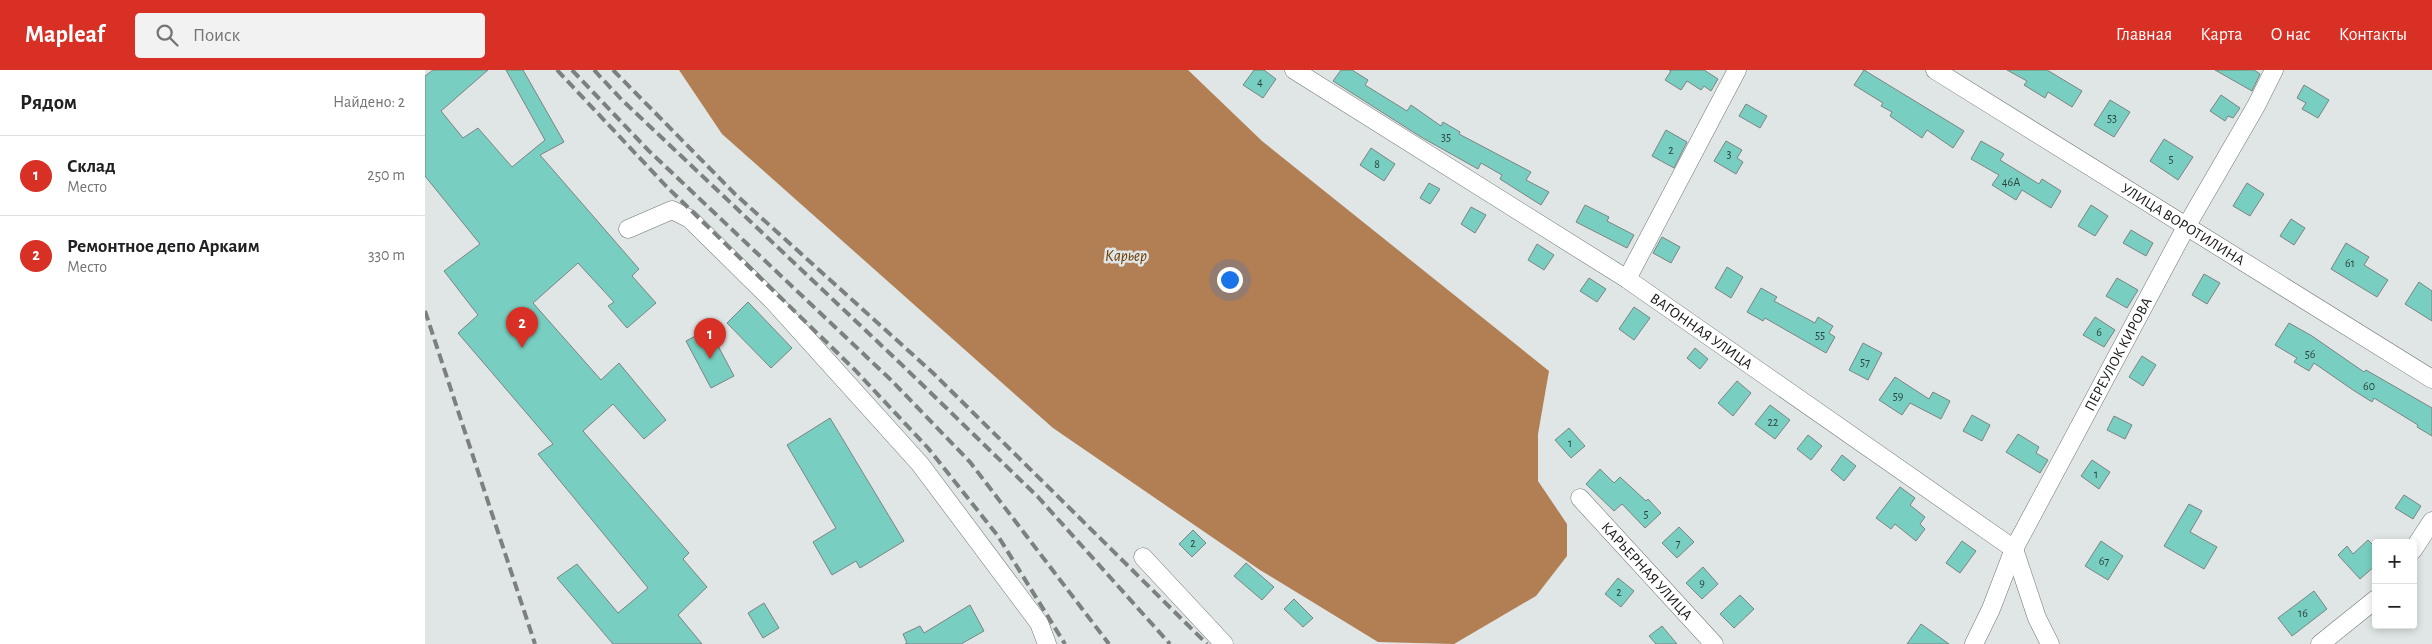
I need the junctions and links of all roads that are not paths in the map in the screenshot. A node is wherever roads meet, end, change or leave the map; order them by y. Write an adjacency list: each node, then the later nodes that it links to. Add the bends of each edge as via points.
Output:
1 (1294, 70): 7 (street, ВАГОННАЯ УЛИЦА)
2 (1737, 70): 7 (street)
3 (1935, 70): 5 (street, УЛИЦА ВОРОТИЛИНА)
4 (2274, 70): 5 (street, ПЕРЕУЛОК КИРОВА)
5 (2186, 227): 8 (street, УЛИЦА ВОРОТИЛИНА); 12 (street, ПЕРЕУЛОК КИРОВА)
6 (628, 229): 15 (street, via 672,210 691,219 773,301 920,464 1039,623)
7 (1627, 279): 12 (street, ВАГОННАЯ УЛИЦА)
8 (2432, 379)
9 (1580, 498): 17 (street, КАРЬЕРНАЯ УЛИЦА)
10 (2432, 520): 11 (street)
11 (2417, 544)
12 (2014, 549): 18 (street, ПЕРЕУЛОК КИРОВА); 19 (street, via 2037,618)
13 (1143, 557): 16 (street)
14 (2372, 602): 20 (street)
15 (1047, 644)
16 (1224, 644)
17 (1714, 644)
18 (1974, 644)
19 (2050, 644)
20 (2319, 644)

